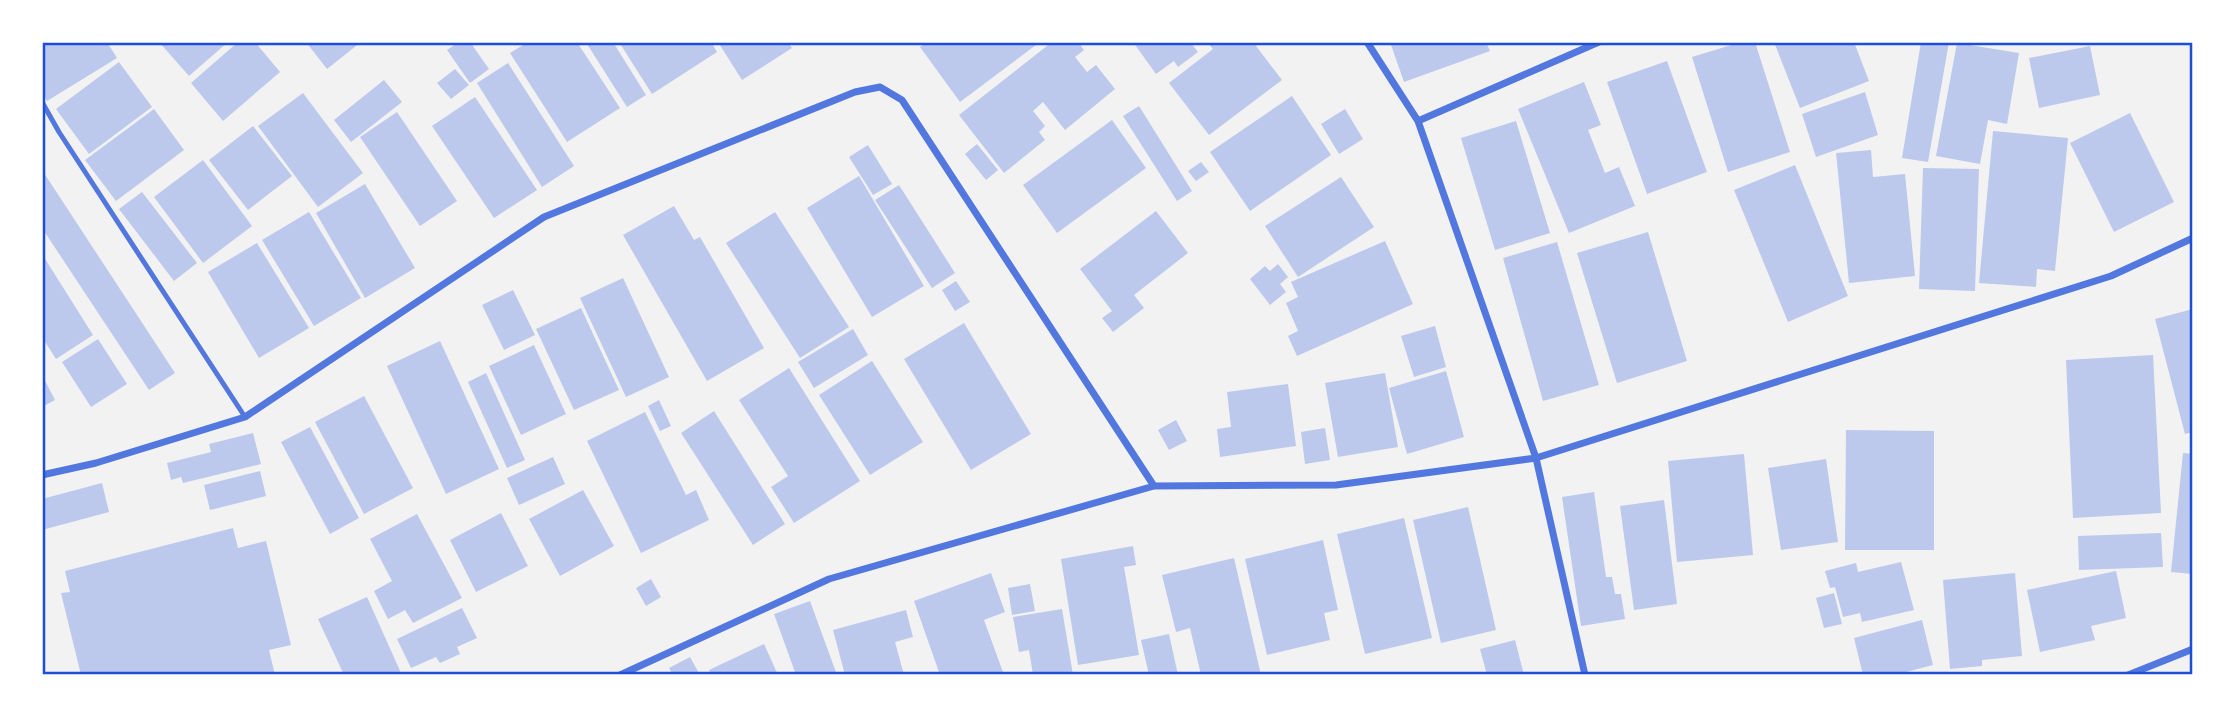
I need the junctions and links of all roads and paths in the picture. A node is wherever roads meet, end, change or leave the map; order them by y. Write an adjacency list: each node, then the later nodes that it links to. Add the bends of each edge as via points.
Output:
1 (1367, 42): 4 (street)
2 (1600, 42): 4 (street)
3 (42, 102): 6 (lane)
4 (1418, 121): 7 (street)
5 (2193, 238): 7 (street, via 2111,276)
6 (245, 416): 8 (street, via 96,463); 9 (street, via 544,217 855,92 880,88 902,100)
7 (1536, 458): 9 (street, via 1336,485); 12 (street)
8 (42, 475)
9 (1154, 486): 11 (street, via 829,579)
10 (2193, 649): 13 (street)
11 (620, 675)
12 (1585, 675)
13 (2128, 675)

